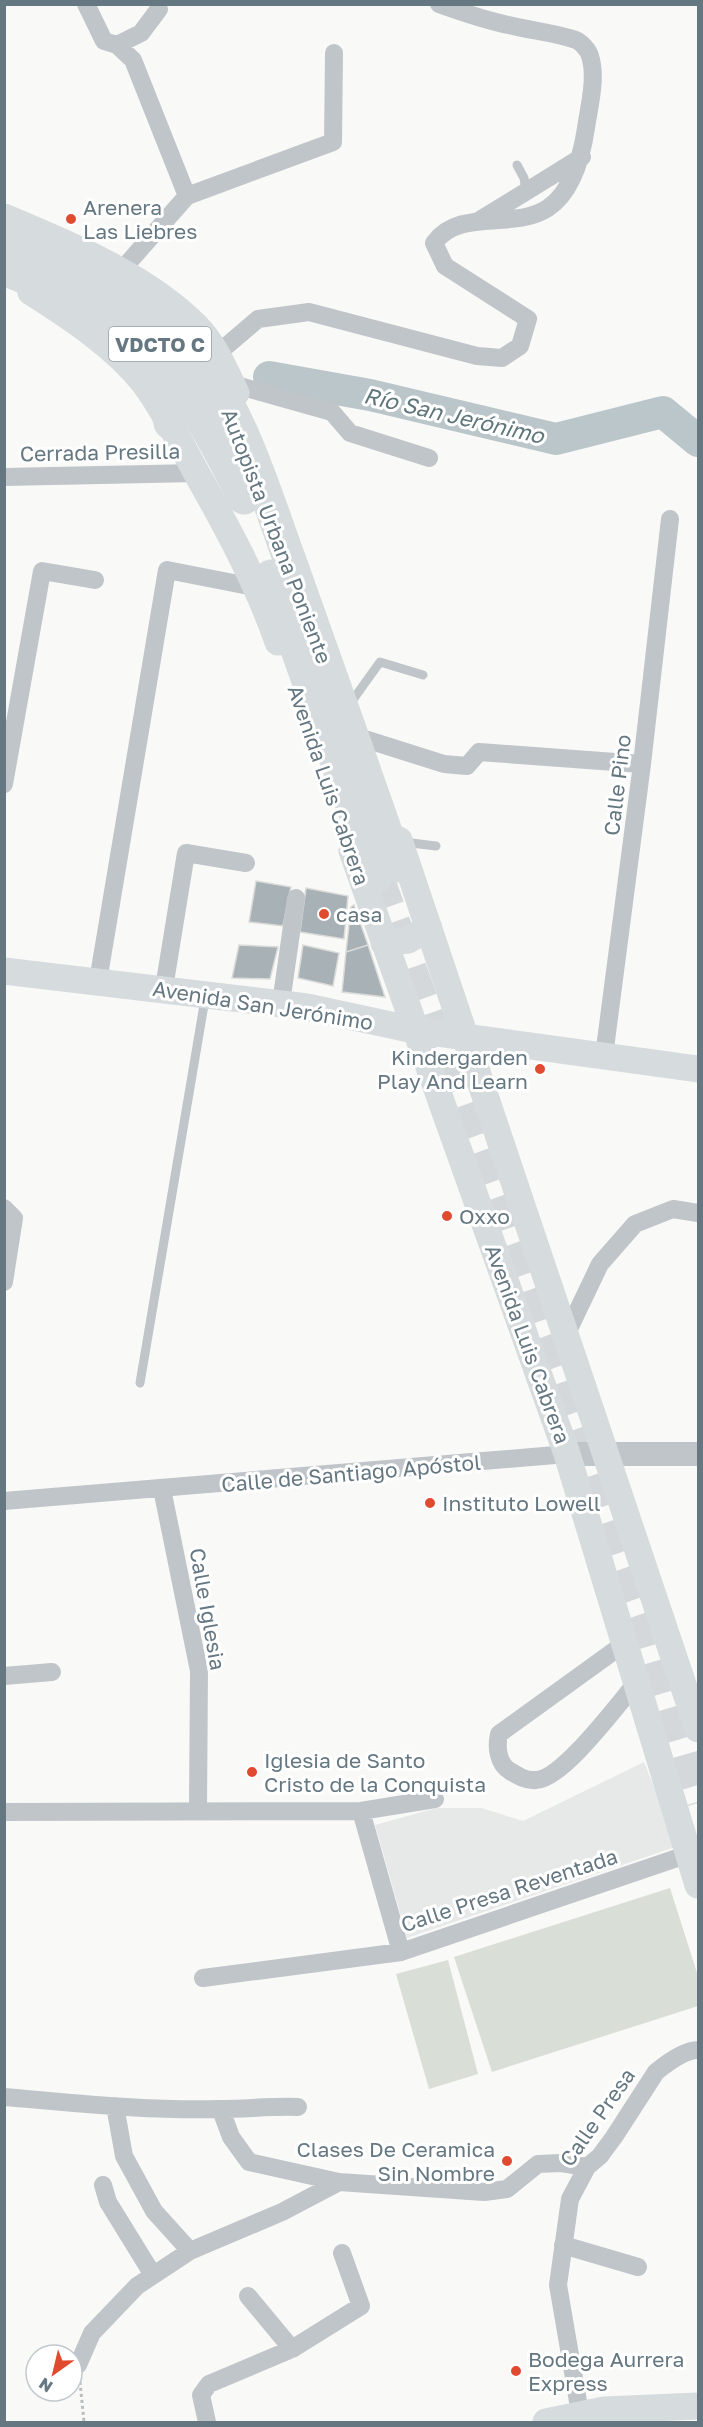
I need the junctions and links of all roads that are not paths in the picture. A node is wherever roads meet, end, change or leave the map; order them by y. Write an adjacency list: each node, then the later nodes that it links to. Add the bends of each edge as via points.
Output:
1 (86, 4): 4 (street, via 104,40)
2 (442, 5): 6 (street, via 491,21 578,40 590,55 592,76)
3 (159, 9): 4 (street, via 141,33)
4 (117, 45): 9 (street, via 134,60)
5 (334, 53): 9 (street, via 333,142)
6 (582, 157): 8 (street); 11 (street, via 548,208 518,219)
7 (517, 165): 8 (lane)
8 (526, 190): 11 (street)
9 (188, 196): 14 (street)
10 (4, 217): 14 (main road, Avenida Luis Cabrera)
11 (478, 221): 17 (street, via 441,234 434,243 445,266 528,319 520,346 502,358 477,356 309,312 258,319)
12 (4, 242): 19 (highway, Autopista Urbana Poniente / VDCTO C, via 108,290 160,321)
13 (4, 258): 25 (highway, Autopista Urbana Poniente / VDCTO C, via 102,305 175,357 215,415)
14 (120, 272): 16 (main road, Avenida Luis Cabrera)
15 (12, 277): 18 (highway, via 61,303 117,343); 20 (main road, Avenida Luis Cabrera, via 114,352 143,383); 21 (highway, via 59,293 126,332 188,399)
16 (163, 296): 17 (main road, Avenida Luis Cabrera, via 197,327); 19 (highway)
17 (217, 354): 19 (main road, Avenida Luis Cabrera)
18 (163, 386): 20 (highway); 21 (highway)
19 (226, 387): 22 (street, via 332,412 350,433); 30 (main road, Avenida Luis Cabrera, via 304,561); 35 (highway, Autopista Urbana Poniente / VDCTO C)
20 (170, 423): 23 (main road, Avenida Luis Cabrera)
21 (218, 446): 25 (highway)
22 (429, 458)
23 (196, 472): 24 (street, Cerrada Presilla); 28 (main road, Avenida Luis Cabrera)
24 (4, 477)
25 (244, 498): 35 (highway, Autopista Urbana Poniente / VDCTO C)
26 (670, 519): 32 (street, Calle Pino)
27 (95, 580): 33 (street, via 42,571)
28 (254, 587): 39 (main road, Avenida Luis Cabrera, via 270,618); 41 (street, via 167,570)
29 (423, 675): 30 (lane, via 380,662)
30 (352, 701): 31 (main road, Avenida Luis Cabrera)
31 (365, 739): 32 (street, via 444,764 467,766 479,752); 35 (main road, Avenida Luis Cabrera)
32 (642, 764): 47 (street, Calle Pino)
33 (4, 784)
34 (436, 846): 35 (lane)
35 (391, 861): 38 (main road, Avenida Luis Cabrera)
36 (246, 863): 42 (street, via 186,853)
37 (296, 898): 44 (street)
38 (429, 928): 39 (main road, via 408,940); 46 (main road, Avenida Luis Cabrera)
39 (384, 943): 45 (main road, Avenida Luis Cabrera)
40 (4, 971): 41 (main road, Avenida San Jerónimo)
41 (98, 981): 42 (main road, Avenida San Jerónimo)
42 (164, 988): 43 (main road, Avenida San Jerónimo)
43 (206, 993): 44 (main road, Avenida San Jerónimo); 55 (lane)
44 (281, 1004): 45 (main road, Avenida San Jerónimo)
45 (414, 1030): 46 (main road, Avenida San Jerónimo); 50 (main road, Avenida Luis Cabrera)
46 (466, 1038): 47 (main road, Avenida San Jerónimo); 49 (main road, Avenida Luis Cabrera)
47 (604, 1056): 48 (main road, Avenida San Jerónimo)
48 (699, 1069)
49 (478, 1076): 50 (main road, via 454,1073); 54 (main road, Avenida Luis Cabrera)
50 (434, 1084): 56 (main road, Avenida Luis Cabrera)
51 (4, 1208): 53 (street, via 14,1218 15,1227)
52 (699, 1213): 54 (street, via 673,1209 635,1224 600,1264)
53 (4, 1282)
54 (566, 1335): 58 (main road, Avenida Luis Cabrera)
55 (140, 1383)
56 (567, 1454): 58 (street, Calle de Santiago Apóstol); 59 (street, Calle de Santiago Apóstol); 61 (main road, Avenida Luis Cabrera)
57 (699, 1454): 58 (street, Calle de Santiago Apóstol)
58 (608, 1455): 65 (main road, Avenida Luis Cabrera)
59 (162, 1489): 60 (street, Calle de Santiago Apóstol); 67 (street, Calle Iglesia, via 199,1671)
60 (4, 1501)
61 (625, 1643): 64 (main road, Avenida Luis Cabrera); 64 (street, via 499,1734 499,1751 507,1769 523,1779 537,1780 562,1768)
62 (52, 1672): 63 (street)
63 (4, 1676)
64 (637, 1683): 70 (main road, Avenida Luis Cabrera)
65 (699, 1729)
66 (435, 1799): 68 (street)
67 (198, 1810): 68 (street); 69 (street)
68 (361, 1811): 72 (street, Calle Presa Reventada)
69 (4, 1812)
70 (694, 1855): 71 (main road, Avenida Luis Cabrera); 72 (street, Calle Presa Reventada)
71 (699, 1885)
72 (401, 1952): 73 (street)
73 (203, 1978)
74 (699, 2050): 79 (street, Calle Presa, via 665,2064 656,2072 614,2137)
75 (4, 2097): 76 (street)
76 (115, 2106): 78 (street); 83 (street, via 124,2156 154,2211)
77 (298, 2107): 78 (street)
78 (221, 2109): 80 (street, via 231,2137 249,2162)
79 (587, 2167): 80 (street, via 538,2164 507,2189 484,2192); 82 (street, Calle Presa, via 570,2199)
80 (339, 2182): 83 (street, via 282,2212)
81 (103, 2185): 86 (street, via 108,2202)
82 (563, 2245): 85 (street); 91 (street, Calle Presa, via 558,2285)
83 (190, 2251): 86 (street)
84 (342, 2253): 88 (street, via 361,2306)
85 (638, 2266)
86 (153, 2275): 89 (street, via 137,2286 92,2333)
87 (248, 2296): 88 (street)
88 (292, 2349): 93 (street, via 209,2384 201,2395)
89 (84, 2351)
90 (699, 2406): 92 (main road)
91 (580, 2413): 92 (main road); 94 (main road)
92 (637, 2415)
93 (207, 2422)
94 (546, 2422)

